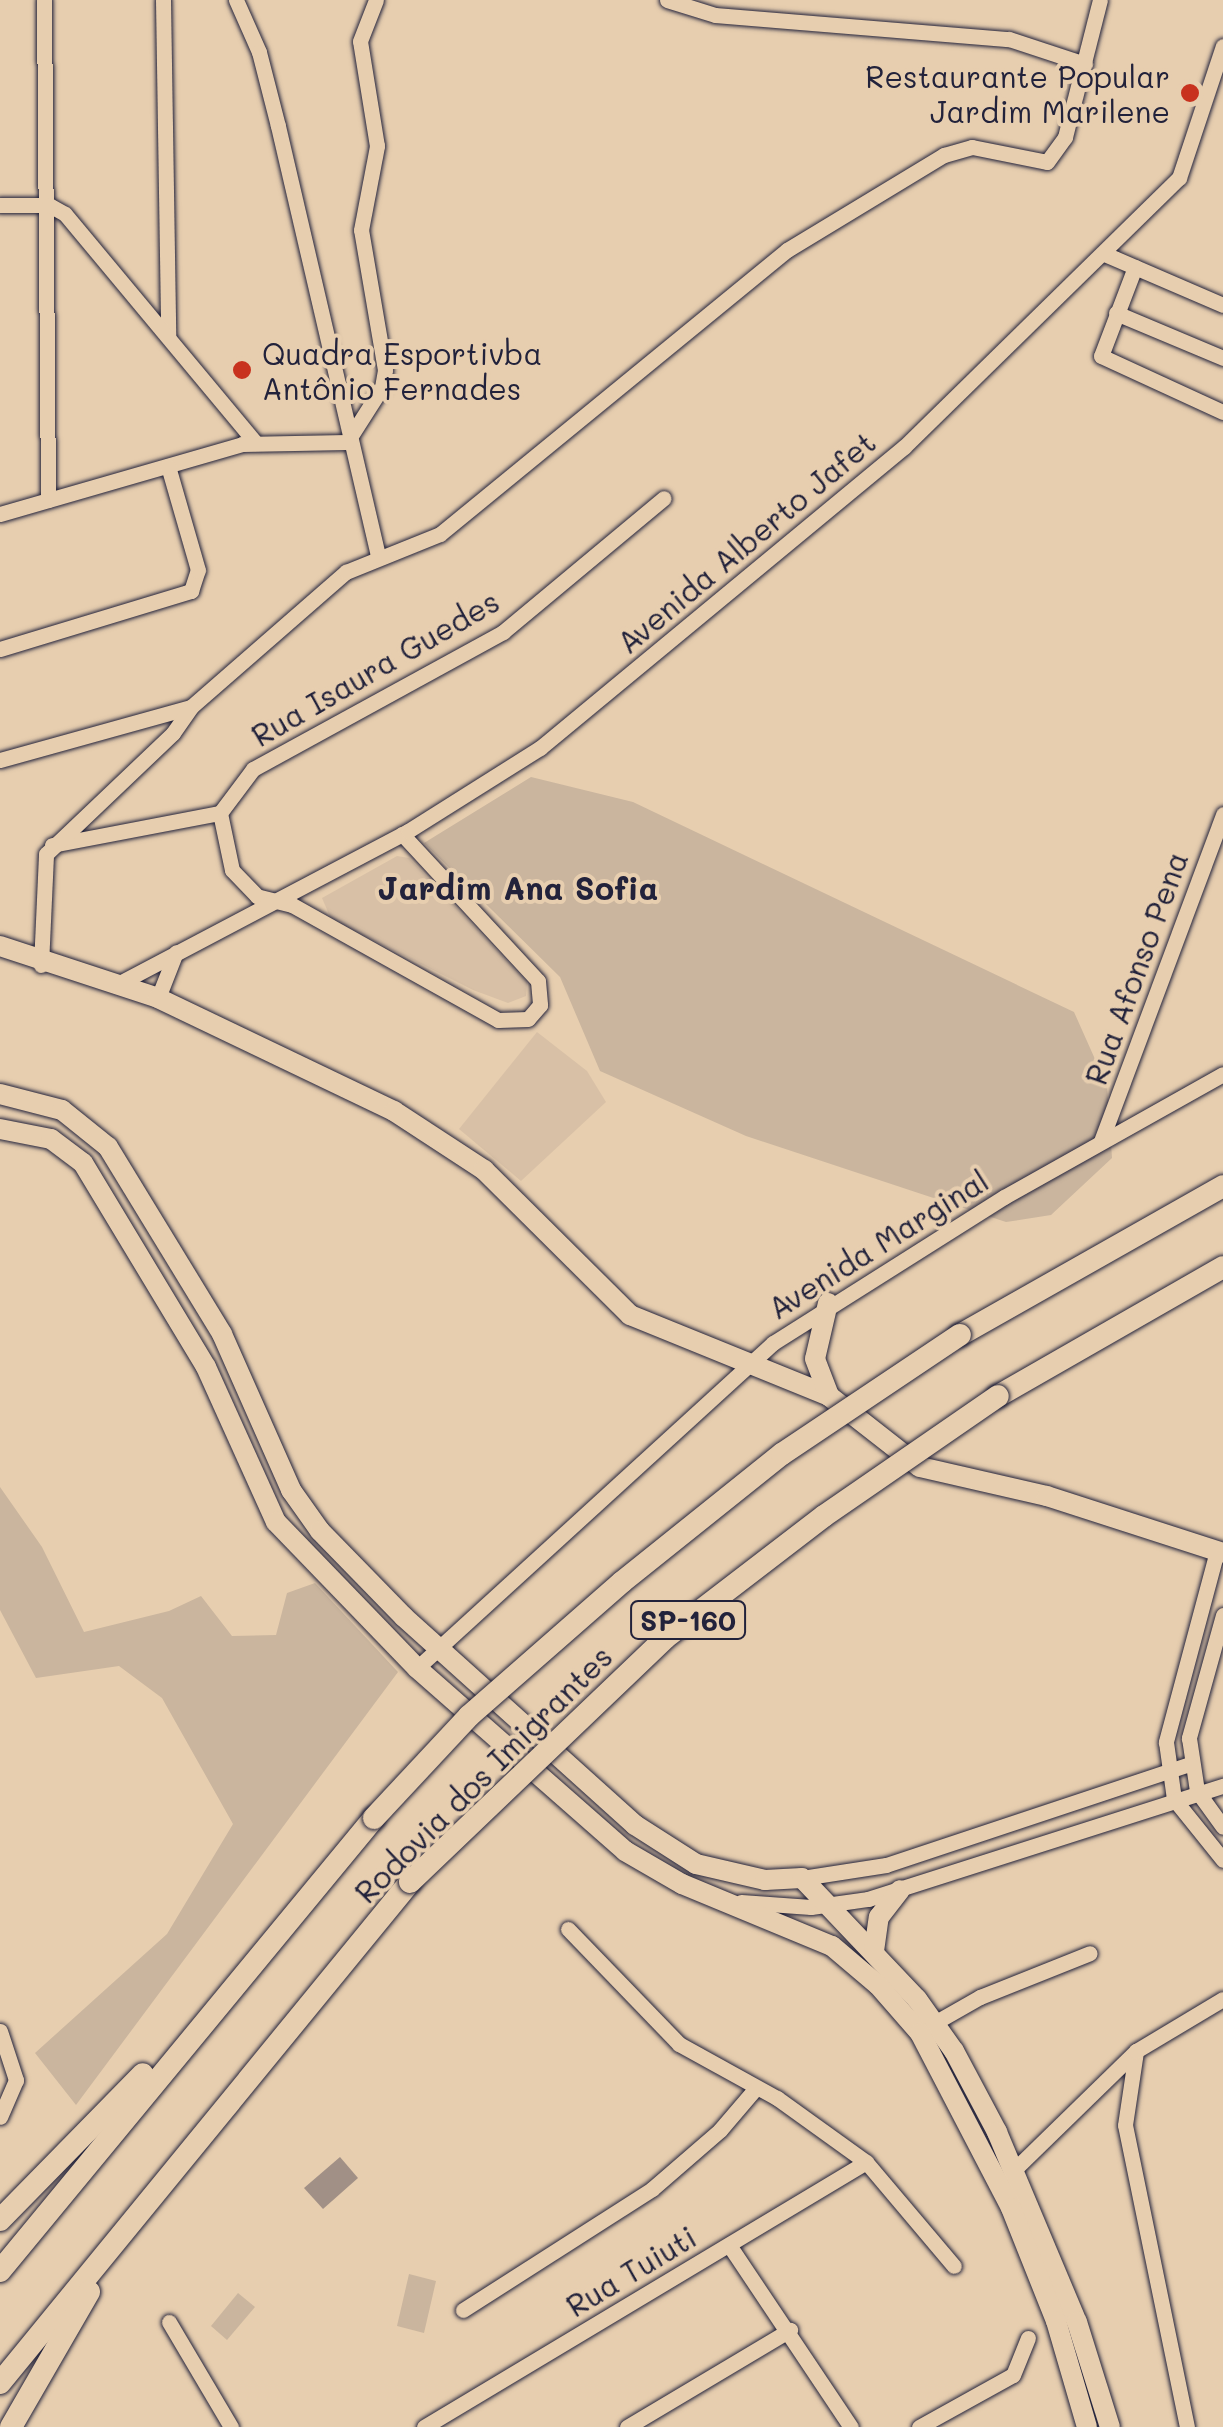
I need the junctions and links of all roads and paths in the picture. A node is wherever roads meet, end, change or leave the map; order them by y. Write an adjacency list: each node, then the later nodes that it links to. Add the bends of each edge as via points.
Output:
1 (44, 0): 12 (street)
2 (163, 0): 17 (street)
3 (236, 0): 20 (street, via 259,52 278,126)
4 (376, 0): 20 (street, via 360,41 377,146 361,230 385,370 382,387)
5 (667, 0): 7 (street)
6 (1100, 0): 9 (street)
7 (718, 8): 9 (street, via 1008,39)
8 (1223, 46): 10 (street, Avenida Alberto Jafet)
9 (1086, 64): 26 (street, via 1055,156 1041,164 957,148 798,244 670,340 440,534)
10 (1215, 109): 13 (street, Avenida Alberto Jafet, via 1179,178)
11 (0, 205): 12 (street)
12 (49, 205): 17 (street, via 76,225); 24 (street)
13 (1108, 255): 14 (street); 34 (street, Avenida Alberto Jafet, via 904,447 556,735)
14 (1136, 267): 15 (street); 16 (street)
15 (1223, 305)
16 (1116, 313): 18 (street); 19 (street, via 1101,356)
17 (168, 336): 21 (street)
18 (1223, 358)
19 (1223, 412)
20 (346, 442): 21 (street); 26 (street)
21 (256, 443): 22 (street)
22 (168, 466): 24 (street); 27 (street, via 198,570 190,592)
23 (664, 498): 32 (street, Rua Isaura Guedes, via 504,632 254,769)
24 (48, 500): 25 (street)
25 (0, 514)
26 (378, 558): 28 (street, via 346,572)
27 (0, 649)
28 (191, 707): 29 (street); 31 (street)
29 (134, 726): 30 (street); 31 (street)
30 (0, 760)
31 (144, 761): 35 (street)
32 (220, 813): 35 (street); 36 (street, via 232,870 247,888)
33 (1222, 819): 45 (street, Rua Afonso Pena)
34 (402, 834): 36 (street, Avenida Alberto Jafet); 36 (street, via 538,981 542,997 534,1014 520,1022 498,1020)
35 (52, 845): 39 (street, via 40,874)
36 (274, 900): 38 (street, Avenida Alberto Jafet)
37 (0, 946): 39 (main road)
38 (176, 952): 40 (street, Avenida Alberto Jafet); 41 (street)
39 (41, 964): 40 (main road)
40 (116, 985): 41 (main road)
41 (158, 998): 49 (main road, via 422,1128 516,1198 618,1307)
42 (1223, 1074): 45 (street, Avenida Marginal)
43 (0, 1094): 52 (main road, via 62,1110 108,1147 222,1334)
44 (0, 1130): 50 (main road, via 51,1139 82,1162)
45 (1101, 1141): 48 (street, Avenida Marginal)
46 (1223, 1186): 73 (highway, Rodovia dos Imigrantes / SP-160, bridge, via 960,1335 782,1454 622,1582 470,1716)
47 (1223, 1267): 83 (highway, Rodovia dos Imigrantes / SP-160, bridge, via 998,1396 664,1638 410,1882)
48 (828, 1303): 49 (street, Avenida Marginal); 51 (main road, via 815,1358)
49 (752, 1363): 51 (main road); 57 (street, Avenida Marginal)
50 (206, 1367): 52 (main road, via 226,1385 248,1444); 53 (main road)
51 (829, 1396): 55 (main road, via 934,1473 1047,1496)
52 (268, 1436): 54 (main road, via 291,1490)
53 (250, 1474): 54 (main road, via 260,1463 269,1464 305,1521); 58 (main road, via 296,1548)
54 (320, 1531): 57 (main road)
55 (1220, 1552): 60 (street, via 1170,1708)
56 (1223, 1615): 59 (street, via 1191,1718)
57 (437, 1648): 58 (street, Avenida Marginal); 66 (main road, via 669,1850 731,1875)
58 (417, 1668): 68 (main road, via 625,1851)
59 (1190, 1764): 60 (street); 62 (street)
60 (1167, 1772): 63 (street); 66 (street, via 886,1865)
61 (1223, 1786): 62 (street)
62 (1197, 1791): 63 (street); 64 (street)
63 (1174, 1799): 65 (street); 67 (street)
64 (1223, 1827)
65 (1223, 1860)
66 (802, 1878): 69 (main road)
67 (900, 1890): 69 (street); 71 (main road, via 879,1917)
68 (727, 1900): 69 (street); 99 (main road, via 832,1946 920,2032 1011,2208 1056,2321)
69 (826, 1906): 71 (main road)
70 (568, 1929): 78 (street, via 679,2044)
71 (874, 1951): 75 (main road)
72 (1090, 1953): 75 (street, via 980,1996)
73 (240, 1976): 82 (highway); 86 (highway, Rodovia dos Imigrantes / SP-160)
74 (1223, 1999): 77 (street)
75 (936, 2022): 81 (main road, via 979,2094)
76 (0, 2031): 79 (street, via 16,2080)
77 (1136, 2051): 81 (street); 92 (street, via 1126,2109 1128,2155)
78 (756, 2088): 80 (street); 87 (street, via 720,2130 652,2189)
79 (0, 2117)
80 (866, 2162): 84 (street, Rua Tuiuti); 85 (street)
81 (1013, 2171): 100 (main road, via 1077,2322)
82 (0, 2220)
83 (130, 2224): 91 (highway, Rodovia dos Imigrantes / SP-160); 94 (highway)
84 (729, 2245): 89 (street); 96 (street, Rua Tuiuti)
85 (954, 2266)
86 (0, 2270)
87 (463, 2310)
88 (169, 2322): 95 (street)
89 (790, 2330): 93 (street); 97 (street)
90 (1028, 2338): 98 (street, via 1014,2374)
91 (0, 2383)
92 (1184, 2423)
93 (847, 2425)
94 (11, 2427)
95 (232, 2427)
96 (424, 2427)
97 (627, 2427)
98 (919, 2427)
99 (1087, 2427)
100 (1110, 2427)

